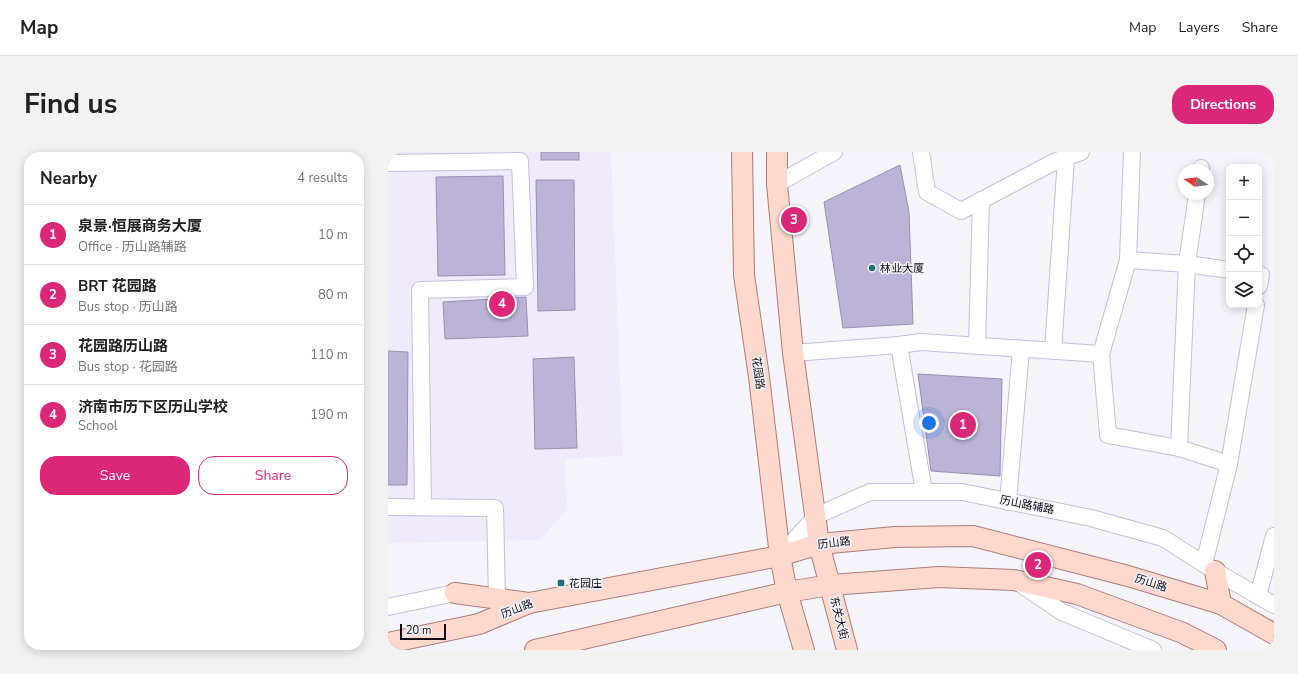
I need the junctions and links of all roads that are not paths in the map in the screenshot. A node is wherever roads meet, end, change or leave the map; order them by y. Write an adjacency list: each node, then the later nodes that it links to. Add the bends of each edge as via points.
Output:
1 (742, 152): 30 (main road, 花园路, via 744,275)
2 (777, 152): 8 (main road)
3 (834, 152): 8 (street)
4 (921, 152): 9 (street, via 927,192 961,211)
5 (1132, 152): 11 (street)
6 (1073, 155): 9 (street, via 1054,162); 18 (street)
7 (388, 162): 26 (street, via 520,161 525,287 420,290)
8 (777, 184): 19 (main road)
9 (981, 200): 16 (street)
10 (1196, 200): 12 (street)
11 (1128, 260): 12 (street); 20 (street)
12 (1187, 264): 13 (street); 21 (street)
13 (1226, 270)
14 (1255, 308): 22 (street)
15 (899, 345): 16 (street, via 921,342); 19 (street); 23 (street)
16 (977, 346): 17 (street)
17 (1021, 349): 18 (street); 24 (street)
18 (1053, 351): 20 (street)
19 (793, 353): 27 (main road)
20 (1101, 354): 21 (street, via 1108,435)
21 (1179, 448): 22 (street)
22 (1229, 464): 31 (street)
23 (924, 492): 24 (street, 历山路辅路, via 962,492); 27 (street, 历山路辅路, via 870,492)
24 (1008, 502): 31 (street, 历山路辅路, via 1091,518 1163,538)
25 (388, 507): 26 (street)
26 (424, 507): 37 (street, via 495,508)
27 (816, 516): 29 (main road); 30 (street, 历山路辅路)
28 (1274, 536): 36 (street)
29 (819, 544): 30 (main road, 历山路); 33 (main road); 39 (main road, 历山路, via 895,537 974,536 1128,576)
30 (780, 556): 34 (main road, 花园路); 38 (main road, 历山路)
31 (1209, 567): 36 (street, 历山路辅路); 39 (main road)
32 (1014, 580): 33 (main road, via 939,577); 47 (street, via 1062,612); 48 (main road, via 1077,594 1183,633)
33 (831, 585): 34 (main road); 46 (main road, 东关大街)
34 (787, 592): 44 (main road); 45 (main road)
35 (455, 593): 37 (main road); 41 (street)
36 (1258, 596): 40 (street, 历山路辅路)
37 (497, 598): 38 (main road)
38 (529, 603): 43 (main road, 历山路, via 479,624)
39 (1221, 604): 42 (main road, 历山路)
40 (1274, 605)
41 (388, 607)
42 (1274, 634)
43 (388, 643)
44 (535, 650)
45 (804, 650)
46 (847, 650)
47 (1152, 650)
48 (1216, 650)

